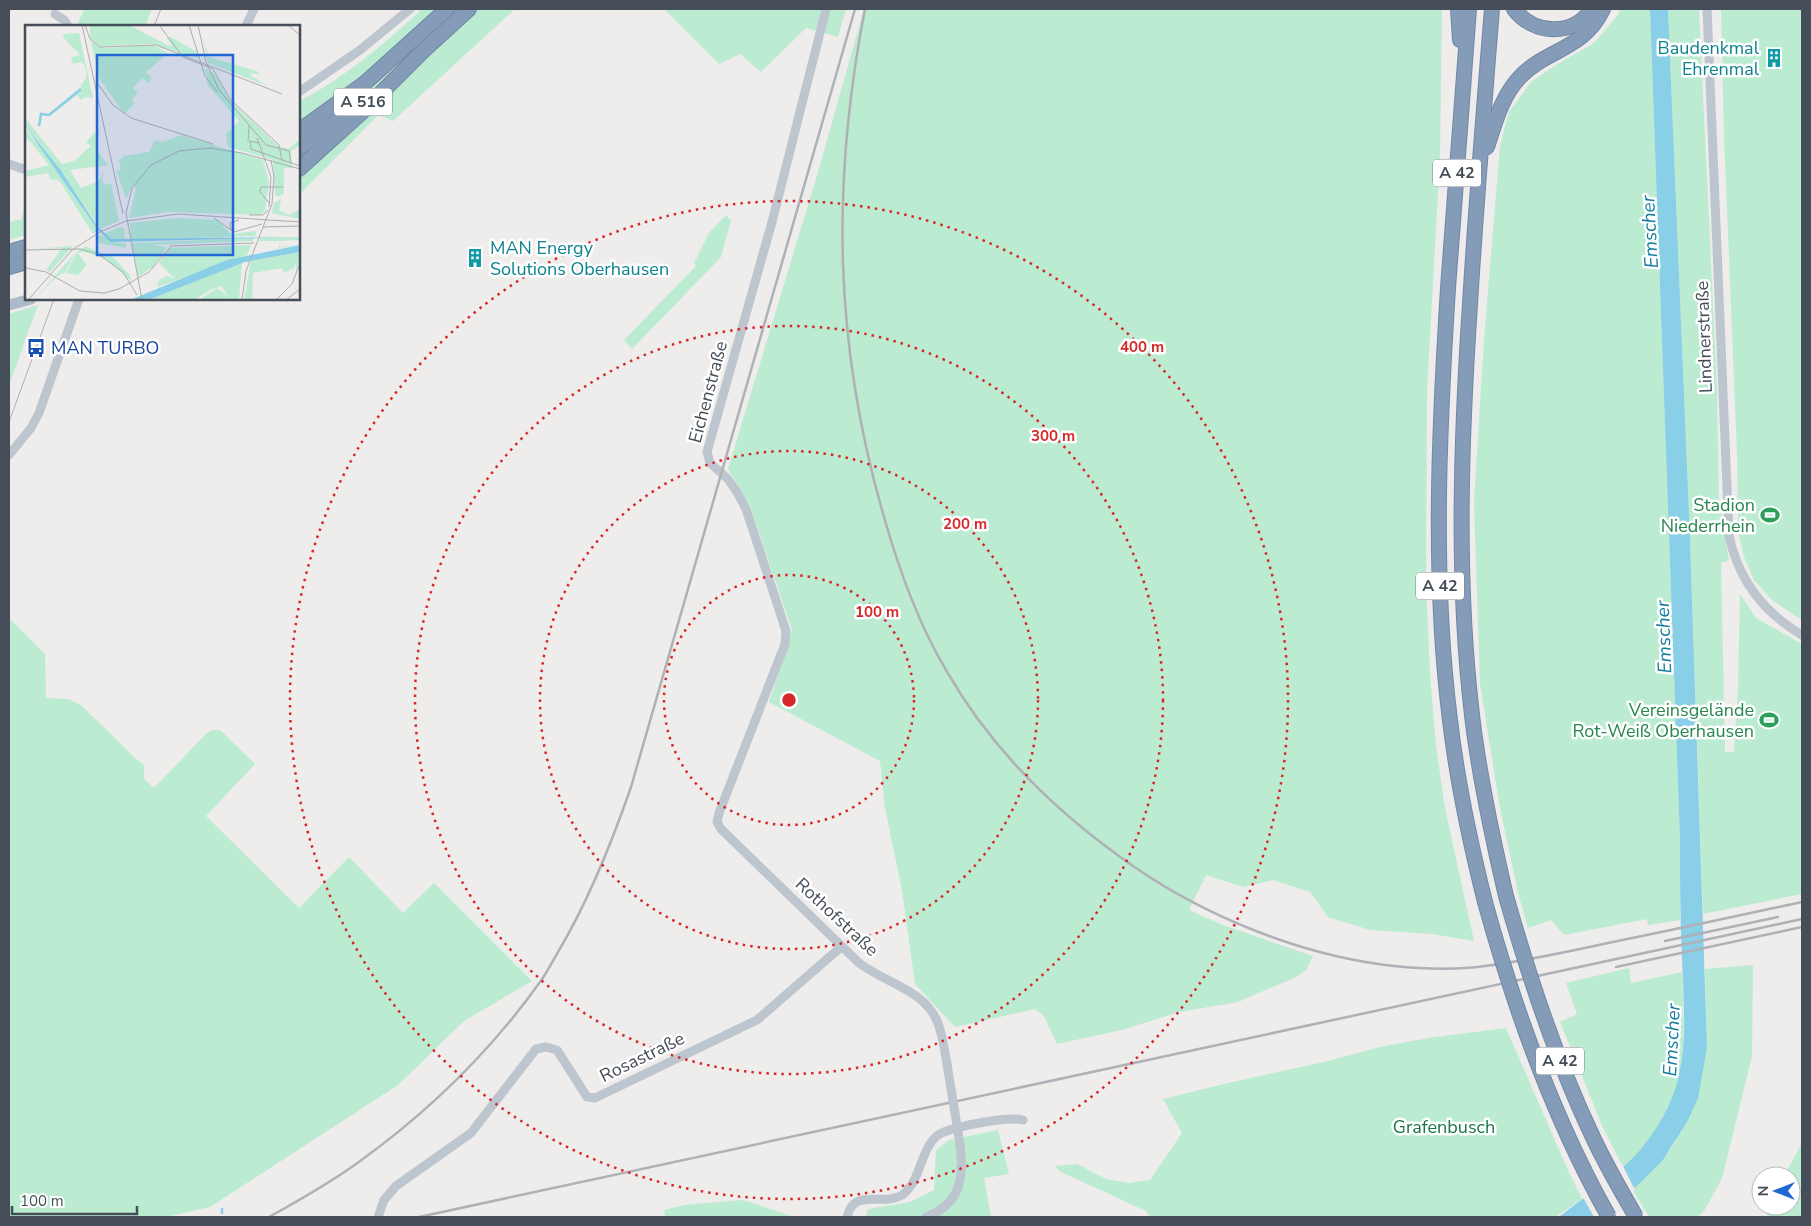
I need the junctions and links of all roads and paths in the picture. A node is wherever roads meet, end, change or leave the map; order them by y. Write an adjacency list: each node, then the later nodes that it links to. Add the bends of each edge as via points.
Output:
1 (254, 9): 15 (street)
2 (410, 9): 18 (street, via 360,50)
3 (447, 9): 19 (highway, A 516, via 365,82)
4 (469, 9): 16 (highway, A 516)
5 (826, 9): 34 (street, Eichenstraße, via 772,222 707,452 710,463 727,478 746,509 786,631 785,644)
6 (1458, 9): 17 (highway)
7 (1469, 9): 17 (highway, A 42)
8 (1492, 9): 22 (highway, A 42)
9 (1514, 9): 10 (highway, via 1530,24 1551,30 1572,26)
10 (1592, 9)
11 (1603, 9): 22 (highway, via 1582,37 1519,78 1500,107)
12 (1707, 9): 33 (street, Lindnerstraße, via 1729,535 1735,560 1758,600 1772,614)
13 (55, 14): 14 (street)
14 (67, 25)
15 (246, 25)
16 (423, 51): 20 (highway, A 516, via 345,116); 23 (highway)
17 (1463, 78): 40 (highway, A 42, bridge, via 1440,419 1439,554 1450,720 1471,846 1513,999 1572,1145)
18 (300, 91)
19 (300, 130)
20 (300, 147)
21 (9, 164): 24 (street)
22 (1480, 167): 41 (highway, A 42, bridge, via 1463,418 1463,583 1472,715 1506,896 1535,992 1591,1133)
23 (300, 168)
24 (25, 170)
25 (25, 247): 26 (highway)
26 (9, 252)
27 (25, 262): 28 (highway)
28 (9, 267)
29 (27, 300): 31 (main road)
30 (79, 300): 32 (street, via 39,414)
31 (9, 305)
32 (9, 456)
33 (1802, 634)
34 (717, 822): 35 (street, Rothofstraße)
35 (841, 946): 37 (street, Rosastraße, via 757,1020 595,1098 588,1097 557,1050 536,1049 471,1133 396,1186 384,1200); 39 (street, Rothofstraße, bridge, via 867,969 914,994 929,1007 939,1026 962,1171 952,1200)
36 (1023, 1120): 38 (street, via 995,1120 941,1134 930,1144 905,1192 889,1199 856,1202 850,1207)
37 (378, 1217)
38 (847, 1217)
39 (926, 1217)
40 (1609, 1217)
41 (1636, 1217)

